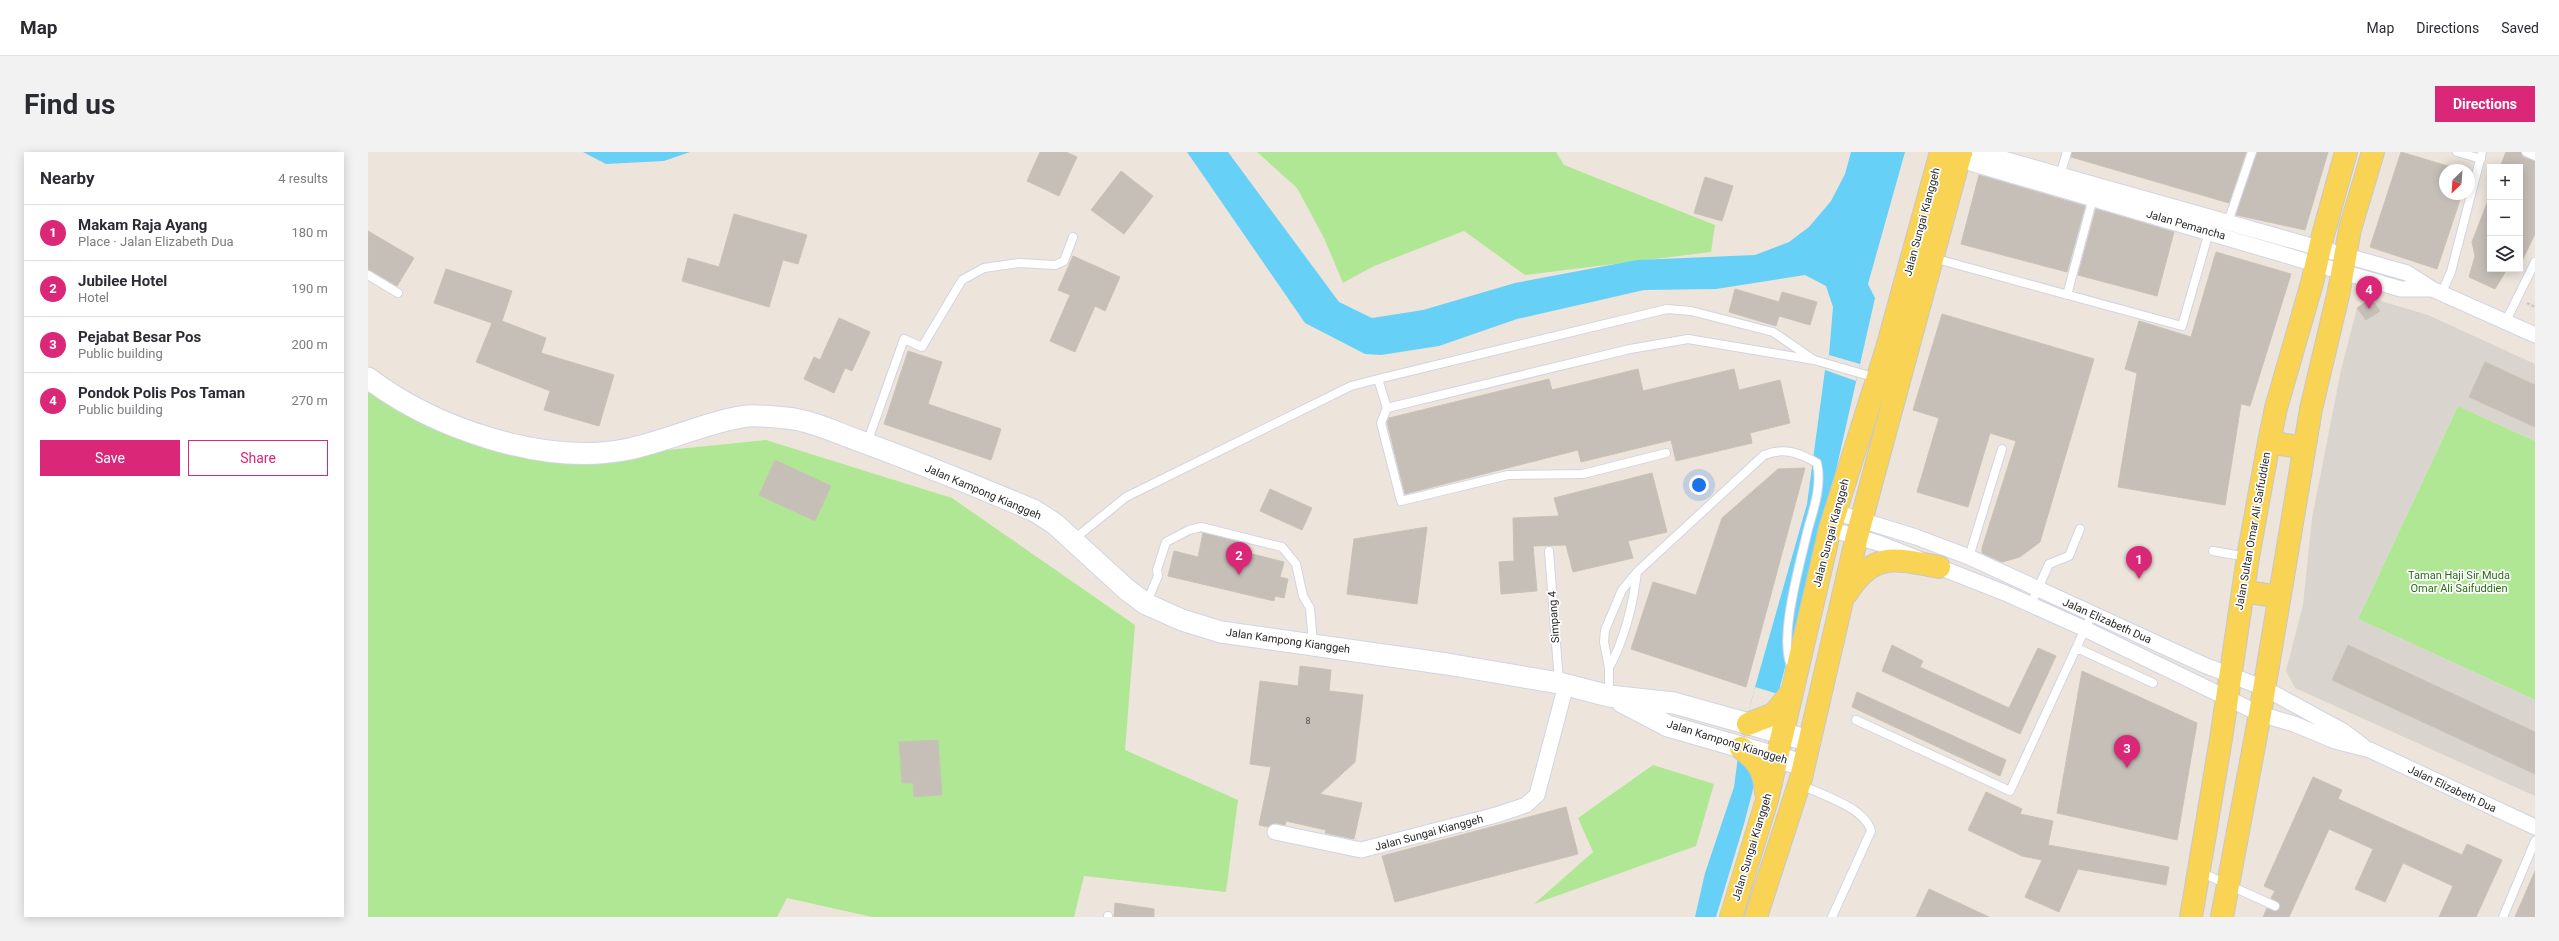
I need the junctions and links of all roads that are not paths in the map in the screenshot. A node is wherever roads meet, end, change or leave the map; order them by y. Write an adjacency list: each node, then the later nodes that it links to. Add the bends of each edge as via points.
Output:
1 (1979, 152): 11 (street, Jalan Pemancha)
2 (2067, 152): 11 (lane)
3 (2252, 152): 13 (lane)
4 (2346, 152): 16 (main road, Jalan Sultan Omar Ali Saifuddien)
5 (2373, 152): 19 (main road)
6 (2457, 152): 9 (lane)
7 (2526, 152): 10 (lane)
8 (1950, 155): 12 (street, Jalan Pemancha); 17 (main road, Jalan Sungai Kianggeh); 27 (main road, Jalan Sungai Kianggeh)
9 (2481, 155): 21 (lane, via 2451,272)
10 (2535, 156)
11 (2060, 175): 13 (street, Jalan Pemancha)
12 (2093, 198): 14 (street, Jalan Pemancha); 23 (lane)
13 (2228, 222): 16 (street, Jalan Pemancha)
14 (2209, 232): 16 (street, Jalan Pemancha); 23 (lane, via 2182,326)
15 (1073, 237): 32 (lane, via 1064,260 1055,265 1005,264 984,268 962,280 922,347 904,339)
16 (2318, 256): 19 (street, Jalan Pemancha); 31 (main road, Jalan Sultan Omar Ali Saifuddien)
17 (1933, 258): 23 (lane); 37 (main road, Jalan Sungai Kianggeh)
18 (2535, 262): 24 (lane)
19 (2343, 263): 21 (street, Jalan Pemancha, via 2401,289); 33 (main road)
20 (368, 275): 22 (lane)
21 (2437, 291): 24 (street, Jalan Pemancha)
22 (398, 293)
23 (2067, 295)
24 (2506, 321): 25 (street, Jalan Pemancha)
25 (2535, 334)
26 (1814, 360): 27 (lane); 29 (lane, via 1773,332 1691,311 1667,309); 30 (lane, via 1688,339 1630,349)
27 (1871, 376): 36 (main road, Jalan Sungai Kianggeh)
28 (368, 378): 32 (main road, Jalan Kampong Kianggeh, via 384,390 432,416 524,448 576,453 624,450 748,416 789,418)
29 (1378, 379): 30 (lane); 39 (lane, via 1351,386 1126,497)
30 (1387, 408): 35 (lane, via 1381,423 1401,501 1508,475 1583,474)
31 (2268, 442): 33 (main road); 43 (main road, Jalan Sultan Omar Ali Saifuddien)
32 (867, 444): 39 (main road, Jalan Kampong Kianggeh, via 1035,511 1056,524)
33 (2304, 448): 48 (main road)
34 (2002, 449): 42 (lane)
35 (1666, 453)
36 (1833, 520): 37 (street, Jalan Elizabeth Dua); 58 (main road, Jalan Sungai Kianggeh)
37 (1859, 528): 42 (street, Jalan Elizabeth Dua, via 1916,537); 44 (street, Jalan Elizabeth Dua); 49 (main road, Jalan Sungai Kianggeh)
38 (2080, 529): 46 (lane, via 2069,556 2049,564)
39 (1073, 540): 50 (main road, Jalan Kampong Kianggeh)
40 (1549, 551): 60 (lane, Simpang 4)
41 (2213, 551): 43 (lane)
42 (1969, 557): 46 (street, Jalan Elizabeth Dua)
43 (2248, 557): 47 (main road, Jalan Sultan Omar Ali Saifuddien)
44 (1939, 568): 49 (main road, via 1895,559 1878,562 1864,570); 51 (street, Jalan Elizabeth Dua)
45 (1637, 572): 56 (lane, via 1620,649); 56 (lane, via 1622,590 1605,630 1604,642); 58 (lane, via 1764,454 1786,450 1817,463 1819,473 1816,500 1789,618 1786,646)
46 (2038, 589): 51 (lane); 52 (street, Jalan Elizabeth Dua)
47 (2243, 591): 48 (main road); 57 (main road, Jalan Sultan Omar Ali Saifuddien)
48 (2279, 597): 61 (main road)
49 (1841, 602): 68 (main road, Jalan Sungai Kianggeh)
50 (1146, 604): 54 (main road, Jalan Kampong Kianggeh, via 1182,620 1221,632); 54 (lane, via 1158,576 1157,570 1166,542 1201,527 1282,547 1296,564 1303,596 1310,608)
51 (2032, 604): 53 (street, Jalan Elizabeth Dua)
52 (2092, 614): 53 (lane); 57 (street, Jalan Elizabeth Dua)
53 (2085, 629): 55 (lane); 63 (street, Jalan Elizabeth Dua)
54 (1313, 644): 60 (main road, Jalan Kampong Kianggeh)
55 (2077, 648): 59 (lane); 65 (lane, via 2010,791)
56 (1609, 668): 62 (lane)
57 (2229, 673): 61 (street, Jalan Elizabeth Dua); 63 (main road, Jalan Sultan Omar Ali Saifuddien)
58 (1792, 675): 67 (main road, Jalan Sungai Kianggeh)
59 (2153, 683)
60 (1563, 684): 62 (main road, Jalan Kampong Kianggeh); 74 (street, Jalan Sungai Kianggeh, via 1537,795 1526,805 1361,850)
61 (2264, 688): 64 (main road); 70 (street, Jalan Elizabeth Dua, via 2343,731)
62 (1609, 696): 66 (main road, Jalan Kampong Kianggeh, via 1674,704); 69 (main road, Jalan Kampong Kianggeh, via 1668,726)
63 (2226, 699): 64 (street, Jalan Elizabeth Dua); 76 (main road, Jalan Sultan Omar Ali Saifuddien)
64 (2260, 714): 70 (street, Jalan Elizabeth Dua, via 2294,724 2335,741); 77 (main road)
65 (1856, 720)
66 (1740, 722): 67 (main road)
67 (1776, 726): 68 (main road); 71 (main road, Jalan Sungai Kianggeh)
68 (1810, 741): 72 (main road, Jalan Sungai Kianggeh)
69 (1733, 746): 71 (main road)
70 (2370, 750): 73 (street, Jalan Elizabeth Dua)
71 (1767, 759): 72 (main road, Jalan Kampong Kianggeh); 79 (main road, Jalan Sungai Kianggeh, via 1767,800)
72 (1801, 775): 80 (main road, Jalan Sungai Kianggeh); 81 (lane, via 1856,811 1869,823 1871,831)
73 (2535, 827)
74 (1275, 832)
75 (2535, 841): 84 (lane)
76 (2199, 871): 77 (lane); 82 (main road, Jalan Sultan Omar Ali Saifuddien)
77 (2227, 884): 78 (lane); 83 (main road)
78 (2275, 906)
79 (1731, 917)
80 (1756, 917)
81 (1832, 917)
82 (2191, 917)
83 (2222, 917)
84 (2503, 917)

